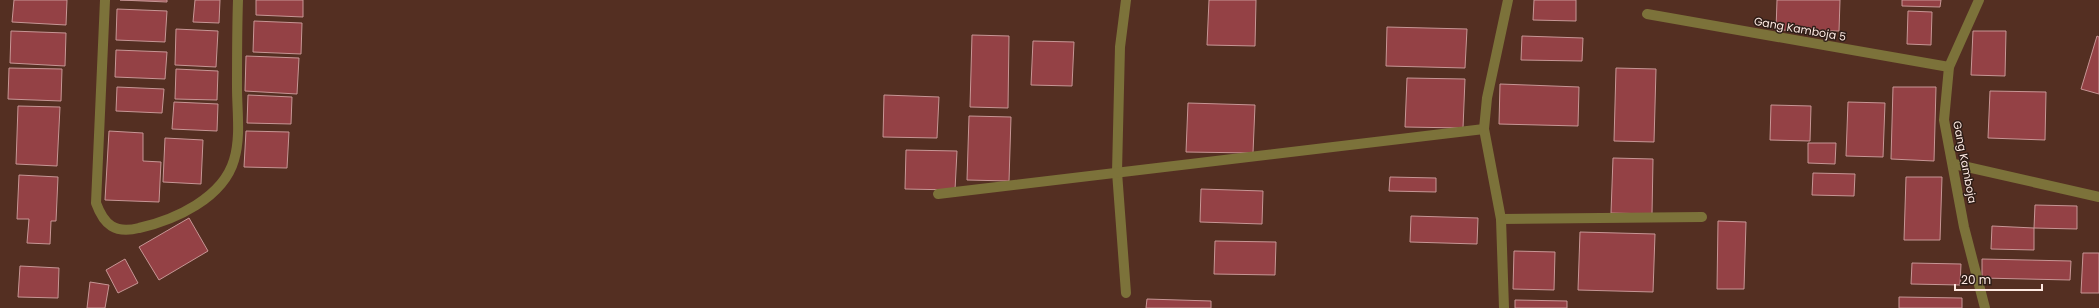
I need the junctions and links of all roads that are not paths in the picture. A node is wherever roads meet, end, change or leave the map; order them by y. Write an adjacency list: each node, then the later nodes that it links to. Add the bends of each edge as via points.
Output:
1 (105, 0): 2 (street, via 96,203 101,218 108,224 132,230 153,225 208,197 222,182 234,161 238,133)
2 (238, 0)
3 (1126, 0): 10 (street, via 1120,47)
4 (1508, 0): 8 (street, via 1487,98)
5 (1979, 0): 7 (street, Gang Kamboja)
6 (1647, 14): 7 (street, Gang Kamboja 5)
7 (1949, 67): 9 (street, Gang Kamboja, via 1944,120)
8 (1484, 129): 10 (street); 14 (street)
9 (1954, 164): 12 (street); 17 (street, Gang Kamboja, via 1964,227)
10 (1117, 172): 11 (street); 15 (street)
11 (938, 194)
12 (2099, 197)
13 (1702, 217): 14 (street)
14 (1501, 219): 16 (street)
15 (1126, 292)
16 (1504, 308)
17 (1985, 308)

